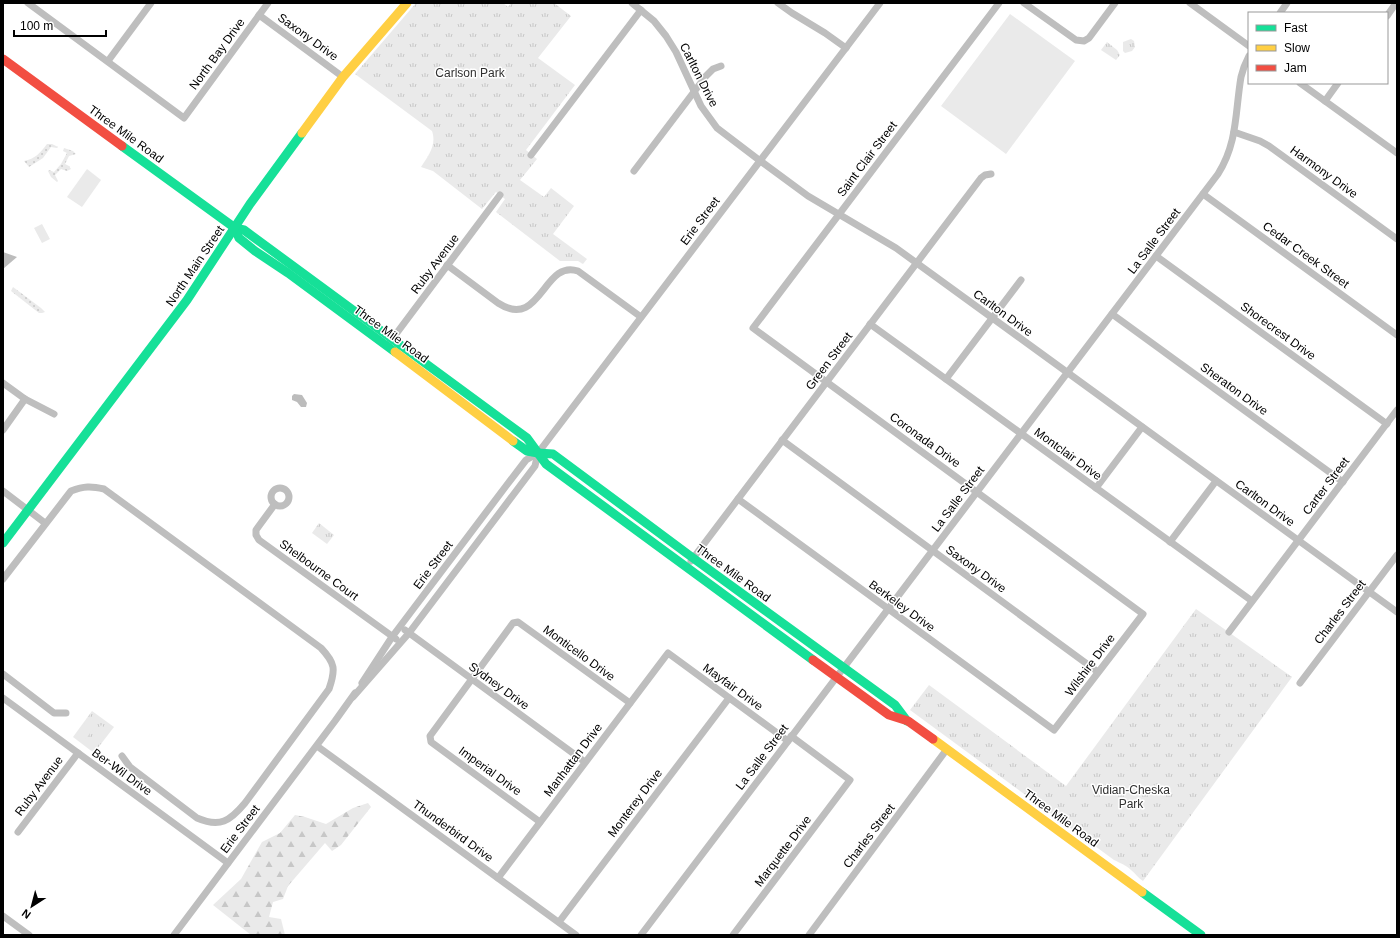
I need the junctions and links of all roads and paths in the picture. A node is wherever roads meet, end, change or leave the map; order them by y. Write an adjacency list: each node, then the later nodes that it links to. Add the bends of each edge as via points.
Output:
1 (28, 3): 22 (street)
2 (151, 3): 22 (street)
3 (268, 3): 16 (street, North Bay Drive)
4 (407, 3): 24 (street, North Main Street)
5 (632, 3): 14 (street, Carlton Drive)
6 (778, 3): 19 (street)
7 (880, 3): 19 (street, Erie Street)
8 (999, 3): 38 (street, Saint Clair Street)
9 (1024, 3): 10 (street, via 1076,40 1084,41)
10 (1115, 3)
11 (1190, 3): 18 (street)
12 (1287, 3): 15 (street)
13 (1396, 3): 17 (street)
14 (641, 10): 27 (street, Carlton Drive, via 666,36); 32 (street)
15 (1281, 12)
16 (259, 15): 22 (street, North Bay Drive, via 184,118); 24 (street, Saxony Drive)
17 (1388, 15)
18 (1248, 45)
19 (846, 48): 33 (street, Erie Street)
20 (1248, 58): 29 (street, La Salle Street, via 1241,77)
21 (3, 59): 39 (street, Three Mile Road)
22 (108, 62)
23 (721, 66): 27 (street, via 713,69)
24 (343, 77): 39 (street, North Main Street)
25 (1301, 84): 28 (street)
26 (1337, 84): 28 (street)
27 (694, 92): 33 (street, Carlton Drive, via 706,114 718,128); 34 (street)
28 (1325, 101): 31 (street)
29 (1234, 132): 36 (street, La Salle Street, via 1224,164); 40 (street, Harmony Drive, via 1260,140)
30 (1397, 143): 31 (street)
31 (1395, 152)
32 (532, 155)
33 (760, 161): 38 (street, Carlton Drive); 46 (street, Erie Street)
34 (634, 171)
35 (991, 174): 42 (street, Green Street, via 981,178)
36 (1203, 194): 41 (street, La Salle Street); 50 (street, Cedar Creek Street)
37 (500, 195): 43 (street, Ruby Avenue)
38 (838, 215): 42 (street, Carlton Drive, via 881,239); 49 (street, Saint Clair Street)
39 (235, 228): 51 (street, Three Mile Road, via 244,230); 73 (street, North Main Street, via 187,300)
40 (1397, 239)
41 (1156, 256): 45 (street, La Salle Street); 59 (street, Shorecrest Drive)
42 (916, 263): 47 (street, Carlton Drive); 48 (street, Green Street)
43 (447, 265): 46 (street, via 502,306 514,309 532,303 559,272 568,269 578,271); 51 (street, Ruby Avenue)
44 (1021, 280): 47 (street)
45 (1112, 314): 52 (street, La Salle Street); 66 (street, Sheraton Drive)
46 (641, 317): 64 (street, Erie Street)
47 (992, 318): 52 (street, Carlton Drive); 53 (street)
48 (870, 324): 53 (street, Montclair Drive); 54 (street, Green Street)
49 (753, 328): 54 (street, Coronada Drive)
50 (1397, 335)
51 (390, 342): 64 (street, Three Mile Road, via 527,451)
52 (1067, 373): 60 (street, Carlton Drive); 62 (street, La Salle Street)
53 (946, 379): 62 (street, Montclair Drive)
54 (826, 382): 63 (street, Green Street); 69 (street, Coronada Drive)
55 (3, 383): 56 (street)
56 (25, 399): 58 (street); 61 (street)
57 (1397, 410): 59 (street, Carter Street)
58 (54, 414)
59 (1387, 424): 66 (street, Carter Street)
60 (1142, 427): 65 (street, Carlton Drive); 67 (street)
61 (3, 430)
62 (1021, 434): 67 (street, Montclair Drive); 69 (street, La Salle Street)
63 (782, 440): 70 (street, Green Street); 80 (street, Saxony Drive)
64 (538, 453): 72 (street, Erie Street, via 526,460); 74 (street, Erie Street, via 535,466); 83 (street, Three Mile Road, via 553,454); 84 (street, Three Mile Road, via 546,464)
65 (1216, 481): 76 (street, Carlton Drive); 77 (street)
66 (1343, 482): 76 (street, Carter Street)
67 (1096, 488): 77 (street, Montclair Drive)
68 (3, 491): 73 (street)
69 (977, 492): 80 (street, La Salle Street); 90 (street, Coronada Drive)
70 (738, 499): 83 (street, Green Street); 88 (street, Berkeley Drive)
71 (274, 504): 94 (street, Shelbourne Court, via 256,530 259,540)
72 (492, 504): 74 (street); 79 (street, Erie Street)
73 (28, 509): 75 (street); 78 (street, North Main Street)
74 (501, 510): 81 (street, Erie Street)
75 (45, 523): 85 (street); 114 (street, via 71,491 94,486 104,489 321,648 330,658 334,670 329,689 245,803 235,815 224,822 209,823 198,818 130,767)
76 (1298, 540): 86 (street, Carlton Drive); 87 (street, Carter Street)
77 (1170, 542): 87 (street, Montclair Drive)
78 (3, 543)
79 (462, 545): 81 (street); 91 (street, Erie Street)
80 (933, 550): 88 (street, La Salle Street); 98 (street, Saxony Drive)
81 (470, 552): 93 (street, Erie Street)
82 (1397, 555): 86 (street, Charles Street)
83 (693, 558): 84 (street, Green Street); 97 (street, Three Mile Road)
84 (686, 567): 100 (street, Three Mile Road)
85 (3, 579)
86 (1369, 592): 89 (street, Carlton Drive); 102 (street, Charles Street)
87 (1252, 601): 92 (street, Carter Street)
88 (888, 609): 97 (street, La Salle Street); 109 (street, Berkeley Drive)
89 (1397, 612)
90 (1143, 614): 98 (street, Wilshire Drive)
91 (400, 627): 93 (street, Sydney Drive); 94 (street, Erie Street)
92 (1229, 632)
93 (409, 633): 95 (street, Erie Street); 101 (street, Sydney Drive)
94 (392, 637): 95 (street, Shelbourne Court); 103 (street, Erie Street)
95 (400, 643): 103 (street, Erie Street)
96 (665, 656): 105 (street, Mayfair Drive, via 668,653); 106 (street, Manhattan Drive)
97 (844, 668): 100 (street, La Salle Street); 108 (street, Three Mile Road, via 895,705)
98 (1098, 672): 109 (street, Wilshire Drive)
99 (3, 674): 107 (street, via 54,713)
100 (837, 677): 108 (street, Three Mile Road, via 889,715); 110 (street, La Salle Street)
101 (471, 679): 106 (street, Monticello Drive, via 513,623 518,622); 115 (street, Sydney Drive); 117 (street, Imperial Drive, via 430,736 431,742)
102 (1300, 683)
103 (352, 697): 111 (street, Erie Street)
104 (3, 698): 113 (street, Ber-Wil Drive)
105 (729, 698): 110 (street, Mayfair Drive); 122 (street, Monterey Drive)
106 (630, 703): 115 (street, Manhattan Drive)
107 (66, 713)
108 (908, 721): 112 (street, Three Mile Road)
109 (1054, 730)
110 (789, 739): 116 (street, Mayfair Drive); 126 (street, La Salle Street)
111 (317, 746): 119 (street, Erie Street); 120 (street, Thunderbird Drive)
112 (947, 749): 128 (street, Charles Street); 129 (street, Three Mile Road)
113 (78, 753): 118 (street, Ruby Avenue); 119 (street, Ber-Wil Drive)
114 (122, 756)
115 (585, 762): 117 (street, Manhattan Drive)
116 (850, 780): 127 (street, Marquette Drive)
117 (540, 822): 120 (street, Manhattan Drive)
118 (18, 832)
119 (228, 863): 124 (street, Erie Street)
120 (498, 878): 122 (street, Thunderbird Drive)
121 (3, 916): 123 (street)
122 (559, 922): 125 (street, Thunderbird Drive)
123 (30, 935)
124 (174, 935)
125 (576, 935)
126 (641, 935)
127 (733, 935)
128 (809, 935)
129 (1201, 935)

